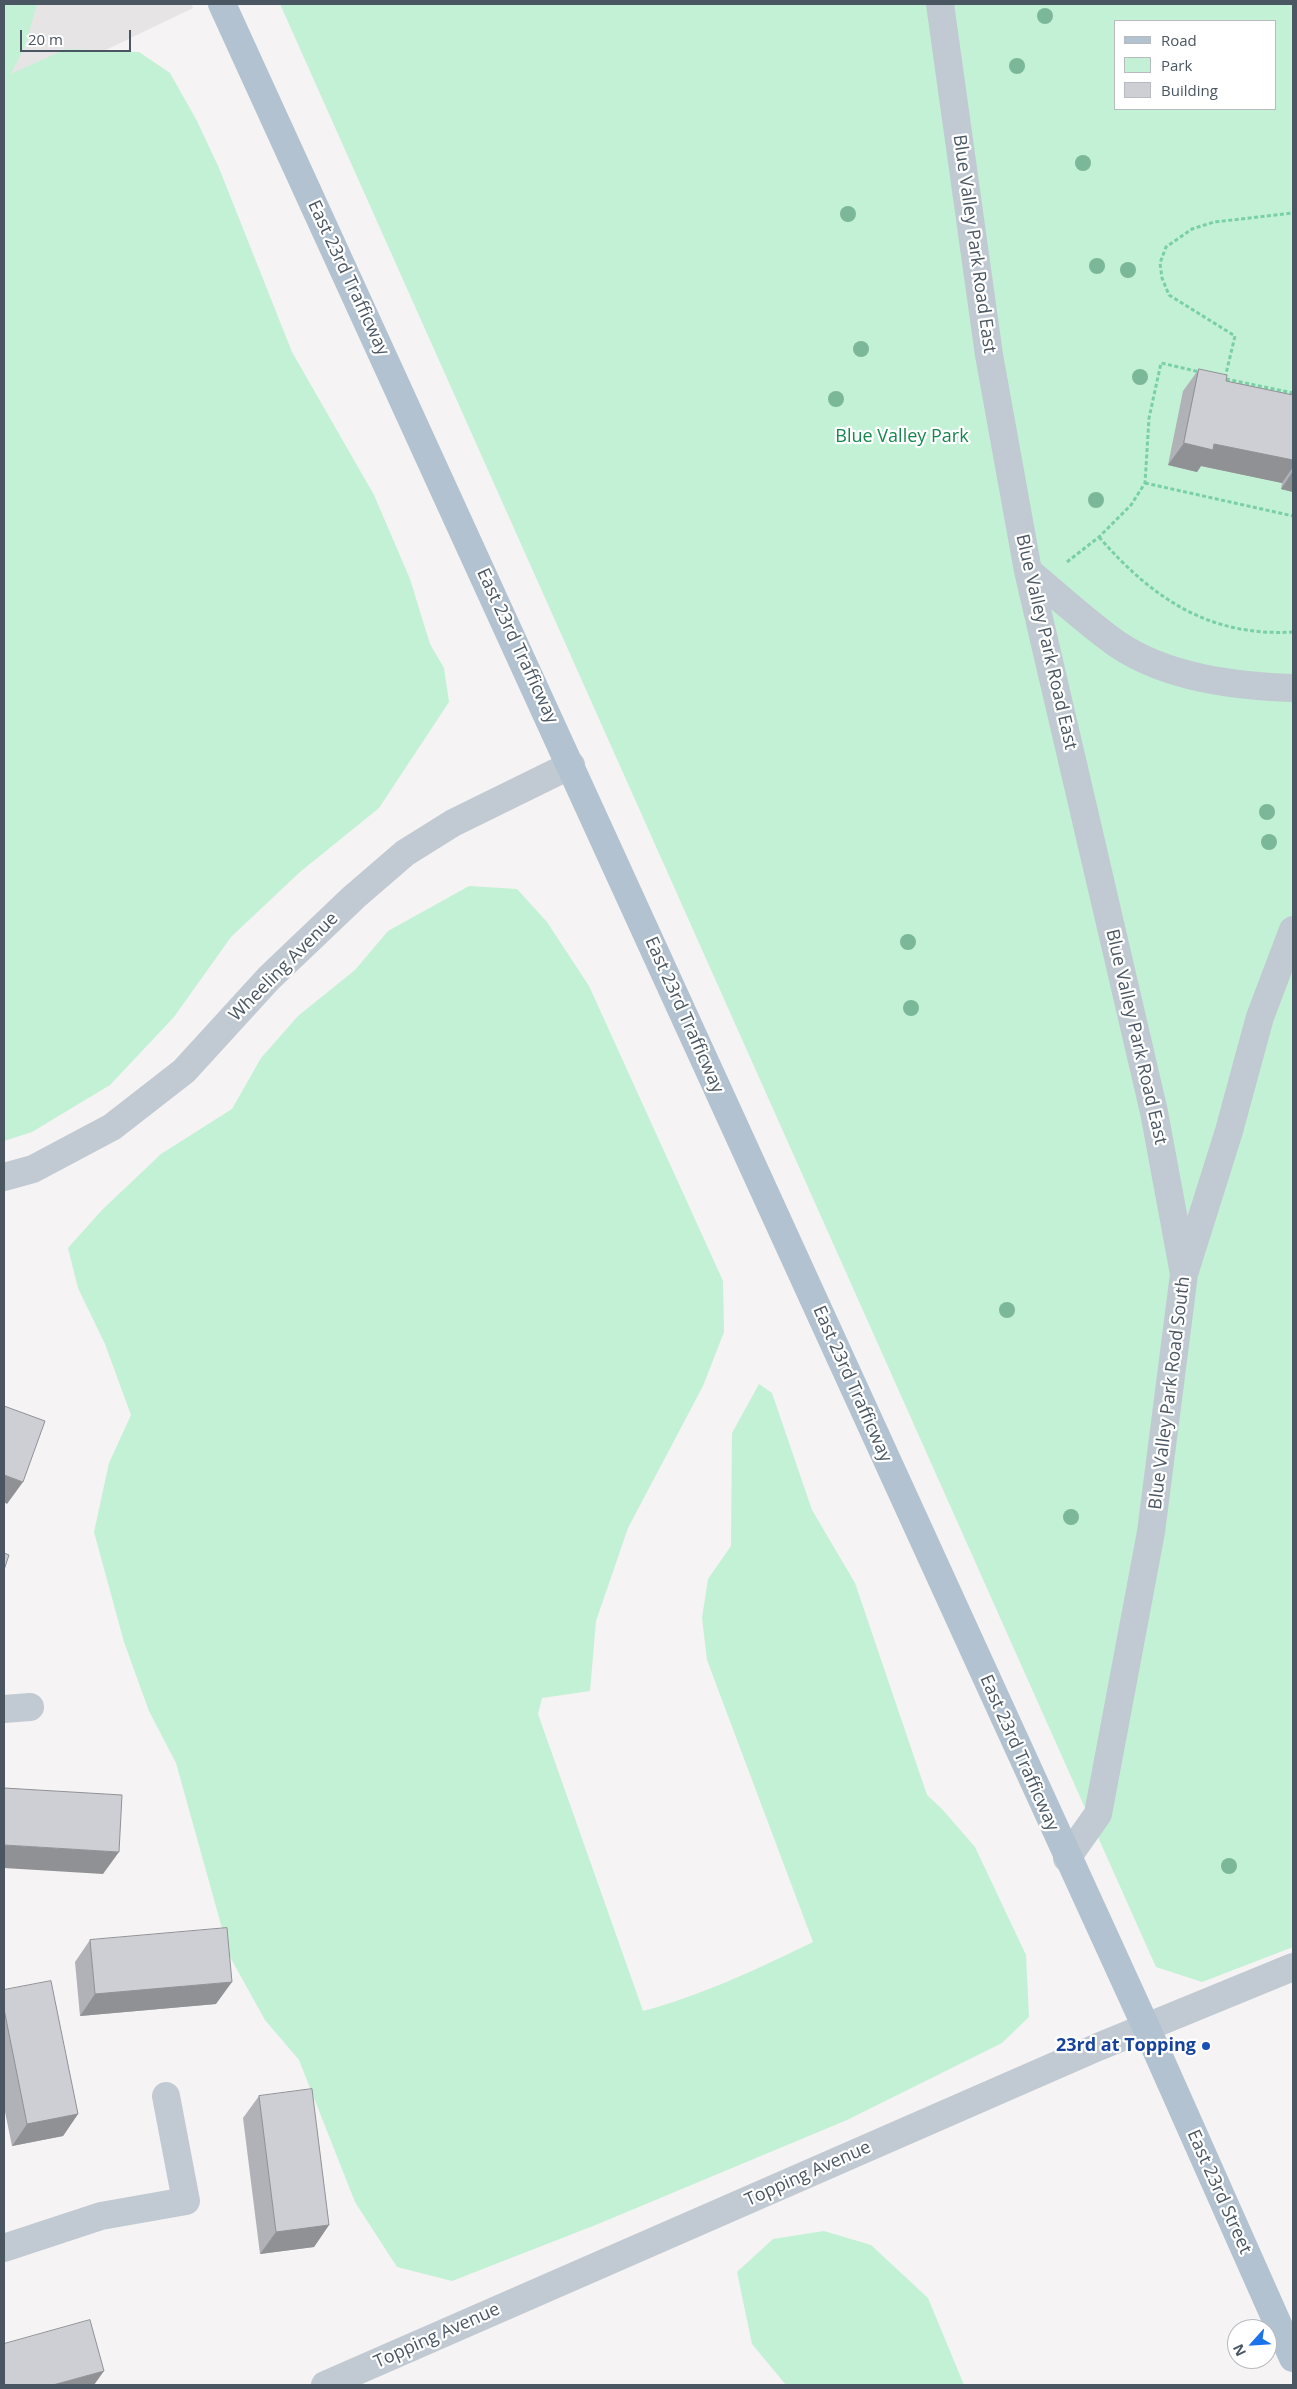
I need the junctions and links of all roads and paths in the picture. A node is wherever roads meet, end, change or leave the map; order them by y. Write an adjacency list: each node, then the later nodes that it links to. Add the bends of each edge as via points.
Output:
1 (222, 4): 14 (main road, East 23rd Trafficway)
2 (940, 4): 11 (street, Blue Valley Park Road East, via 989,355)
3 (1293, 213): 6 (path, via 1214,222 1192,229 1166,247 1160,263 1169,295 1235,336)
4 (1207, 374): 8 (path, via 1161,363 1148,418)
5 (1221, 378): 6 (path)
6 (1226, 378): 7 (path)
7 (1293, 394)
8 (1145, 483): 9 (path); 10 (path, via 1131,505)
9 (1293, 516)
10 (1099, 537): 11 (path); 12 (path, via 1142,583 1169,602 1227,626 1248,631)
11 (1037, 579): 13 (street, via 1118,644 1172,671 1244,686); 17 (street, Blue Valley Park Road East, via 1154,1112)
12 (1293, 632)
13 (1293, 688)
14 (571, 765): 16 (street, Wheeling Avenue, via 452,823 405,853 269,978 184,1071 112,1127 33,1169); 18 (main road, East 23rd Trafficway)
15 (1293, 930): 17 (street, Blue Valley Park Road South, via 1260,1017)
16 (4, 1177)
17 (1184, 1274): 18 (street, Blue Valley Park Road South, via 1151,1532 1098,1814)
18 (1067, 1858): 20 (main road, East 23rd Trafficway)
19 (1293, 1967): 20 (street, Topping Avenue)
20 (1146, 2027): 23 (main road, East 23rd Street); 24 (street, Topping Avenue)
21 (166, 2096): 22 (street, via 186,2201 102,2216)
22 (4, 2248)
23 (1293, 2358)
24 (325, 2385)

